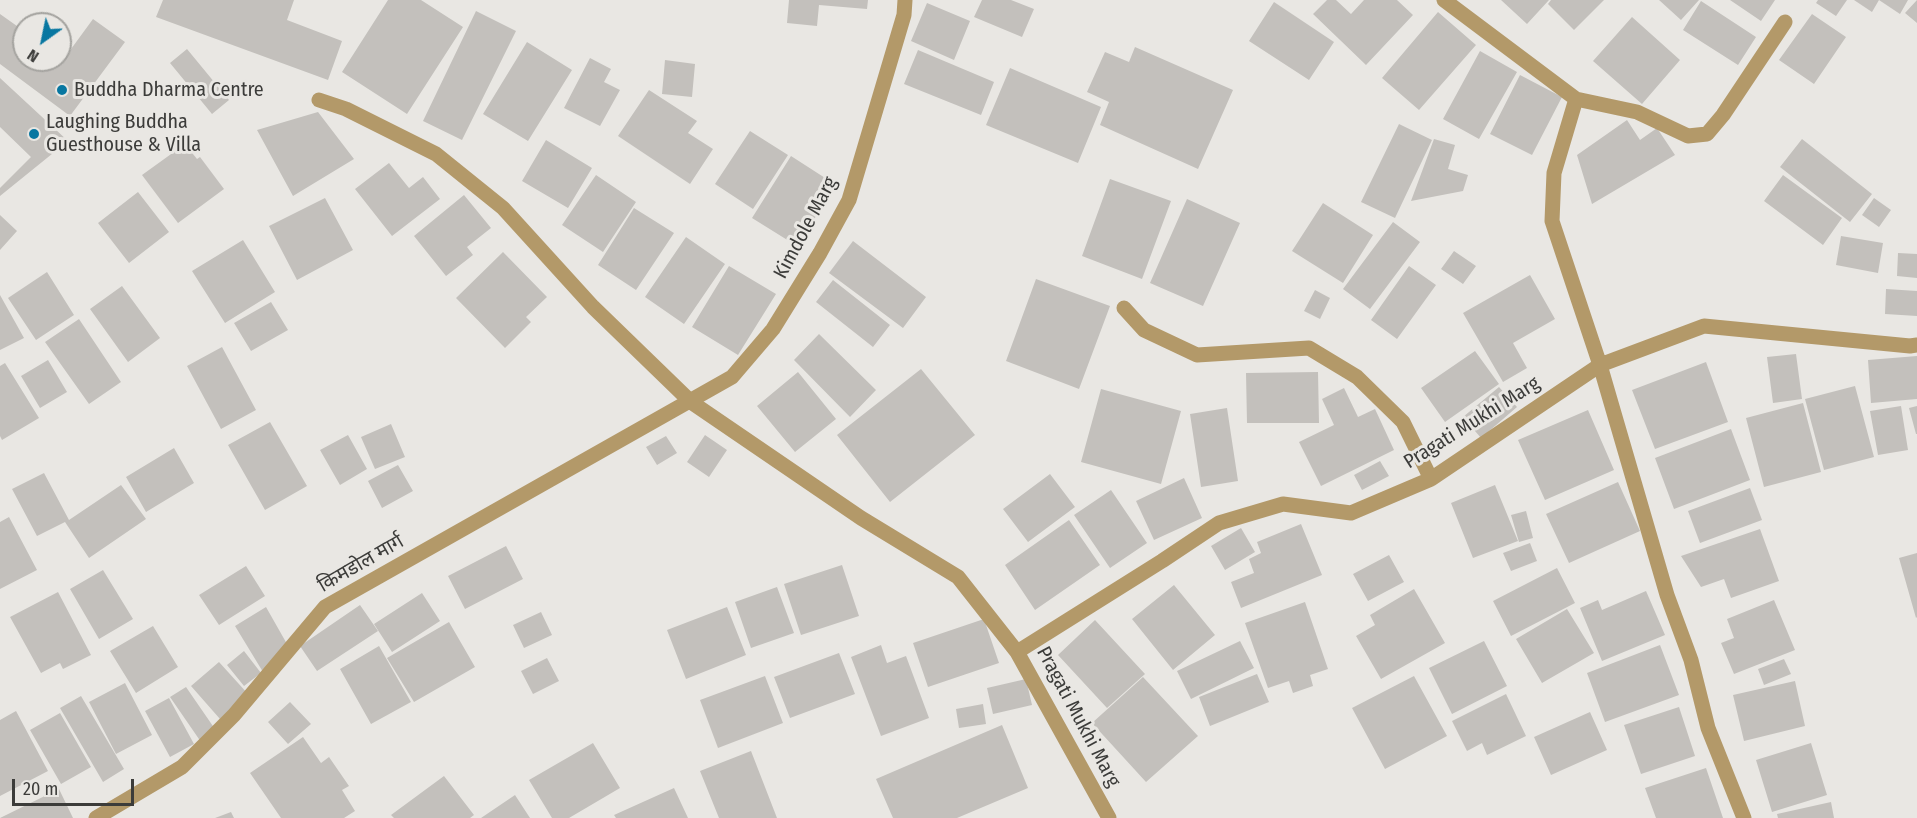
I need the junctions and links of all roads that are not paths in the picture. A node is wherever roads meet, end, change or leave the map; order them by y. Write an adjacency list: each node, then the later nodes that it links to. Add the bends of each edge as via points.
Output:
1 (904, 0): 9 (street, Kimdole Marg, via 904,15 849,200 773,329 732,377)
2 (1446, 1): 4 (street)
3 (1785, 22): 4 (street, via 1707,134 1688,136 1637,112)
4 (1576, 99): 8 (street, via 1554,173 1552,221)
5 (319, 100): 9 (street, via 436,154 503,208 593,307)
6 (1124, 308): 10 (street, via 1144,330 1197,355 1309,348 1357,377 1403,422)
7 (1917, 345): 8 (street, Pragati Mukhi Marg, via 1704,326)
8 (1600, 365): 10 (street, Pragati Mukhi Marg); 14 (street, via 1667,595 1691,660 1708,728)
9 (691, 402): 11 (street, via 861,518 958,577); 12 (street, किमडोल मार्ग, via 325,608 242,707 182,767)
10 (1431, 478): 11 (street, Pragati Mukhi Marg, via 1351,513 1283,504 1219,523)
11 (1017, 652): 13 (street, Pragati Mukhi Marg)
12 (96, 818)
13 (1109, 818)
14 (1744, 818)

